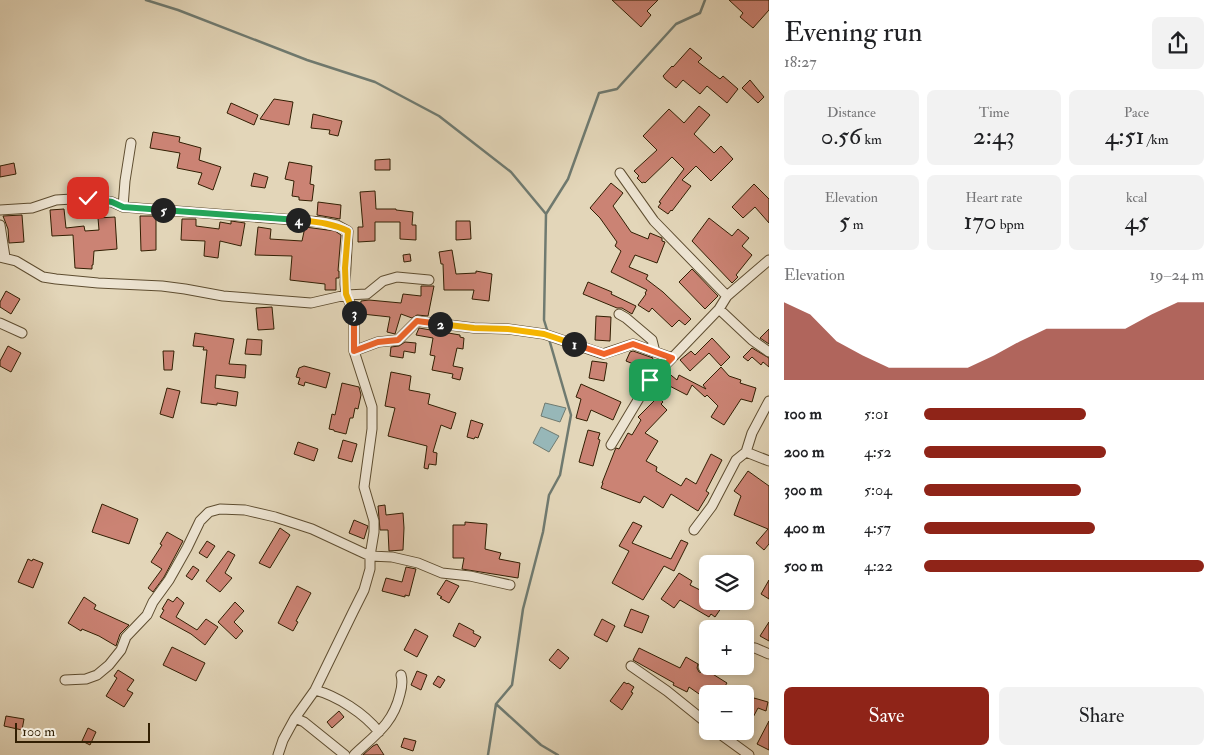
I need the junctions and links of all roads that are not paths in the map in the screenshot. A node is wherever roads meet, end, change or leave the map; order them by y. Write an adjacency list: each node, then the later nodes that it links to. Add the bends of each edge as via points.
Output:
1 (131, 143): 3 (street)
2 (620, 173): 10 (street, via 654,221)
3 (123, 207): 4 (street, via 88,198); 9 (street, via 337,225 348,231)
4 (0, 210)
5 (0, 226): 6 (street)
6 (2, 257): 9 (street, via 16,261 43,277 56,279 162,286 223,296 311,303)
7 (769, 260): 10 (street)
8 (430, 280): 9 (street, via 397,277 383,281 367,294)
9 (346, 294): 15 (street, via 356,315)
10 (727, 296): 11 (street)
11 (719, 309): 17 (street); 18 (street)
12 (619, 314): 16 (street, via 652,340)
13 (0, 323): 14 (street)
14 (22, 332)
15 (354, 351): 16 (street, via 378,342 398,340 417,321 548,335 604,354 633,344); 24 (street, via 372,407 364,486 374,521)
16 (655, 352): 18 (street)
17 (769, 352)
18 (672, 358): 20 (street, via 650,380)
19 (769, 401): 21 (street)
20 (611, 445)
21 (746, 452): 22 (street); 23 (street, via 736,460 712,506)
22 (769, 461)
23 (694, 530)
24 (370, 556): 25 (street, via 418,562 442,573); 30 (street, via 275,516 244,510 209,512 200,521 147,615 126,637 109,665 86,679); 31 (street, via 364,590)
25 (510, 585)
26 (754, 648): 27 (street)
27 (769, 654)
28 (631, 666): 32 (street)
29 (401, 675): 34 (street, via 403,681 398,702 390,721)
30 (65, 680)
31 (315, 690): 33 (street); 34 (street, via 330,694 356,710)
32 (699, 717)
33 (295, 718): 36 (street); 37 (street)
34 (379, 732): 38 (street)
35 (728, 740): 39 (street)
36 (278, 755)
37 (345, 755)
38 (354, 755)
39 (749, 755)

